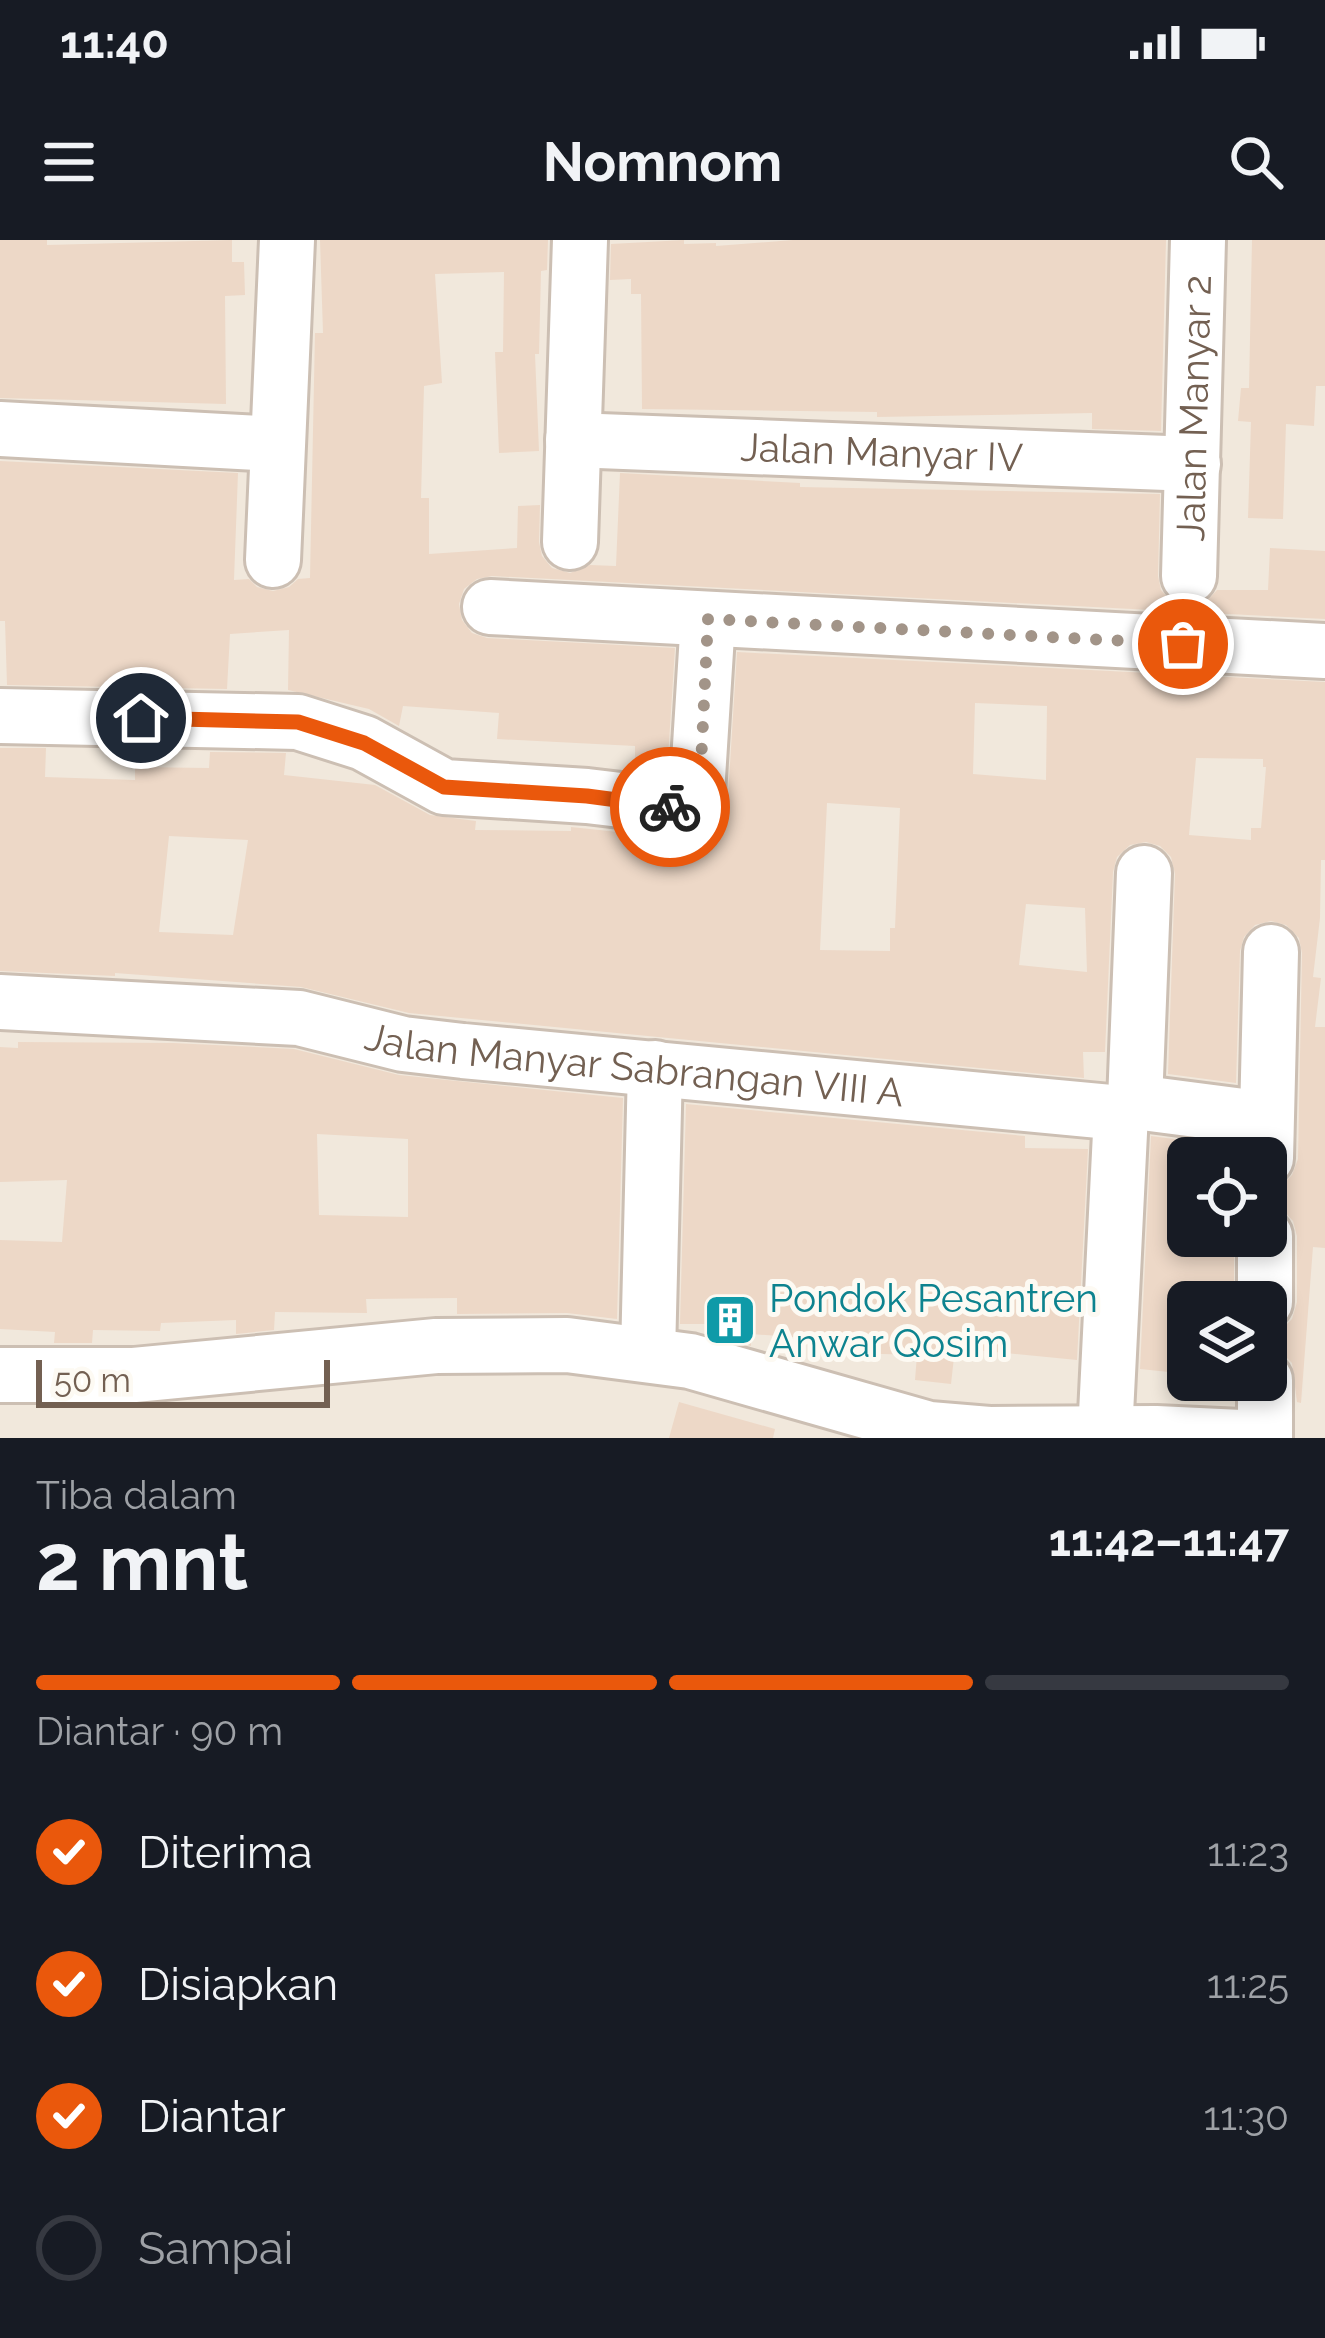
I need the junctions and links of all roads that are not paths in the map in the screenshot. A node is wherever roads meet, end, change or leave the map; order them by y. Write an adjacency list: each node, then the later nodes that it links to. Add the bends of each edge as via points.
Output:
1 (287, 240): 6 (street)
2 (580, 240): 5 (street)
3 (1198, 240): 7 (street, Jalan Manyar 2)
4 (0, 430): 6 (street)
5 (572, 440): 7 (street, Jalan Manyar IV); 8 (street)
6 (277, 444): 9 (street)
7 (1193, 464): 10 (street, Jalan Manyar 2)
8 (570, 542)
9 (273, 560)
10 (1190, 576)
11 (490, 607): 12 (street)
12 (708, 619): 13 (street); 14 (street, via 696,808 444,787 364,743 298,722)
13 (1325, 651)
14 (0, 716)
15 (1144, 873): 19 (street)
16 (1271, 952): 21 (street)
17 (0, 1002): 18 (street, Jalan Manyar Sabrangan VIII A, via 299,1018 403,1043)
18 (656, 1068): 19 (street, Jalan Manyar Sabrangan VIII A); 22 (street)
19 (1128, 1107): 20 (street, Jalan Manyar Sabrangan VIII A); 25 (street)
20 (1262, 1137)
21 (1266, 1137)
22 (648, 1354): 23 (street, via 436,1346 134,1375); 25 (street, via 928,1429)
23 (0, 1375)
24 (1264, 1401): 26 (street)
25 (1105, 1434): 26 (street)
26 (1263, 1438)

